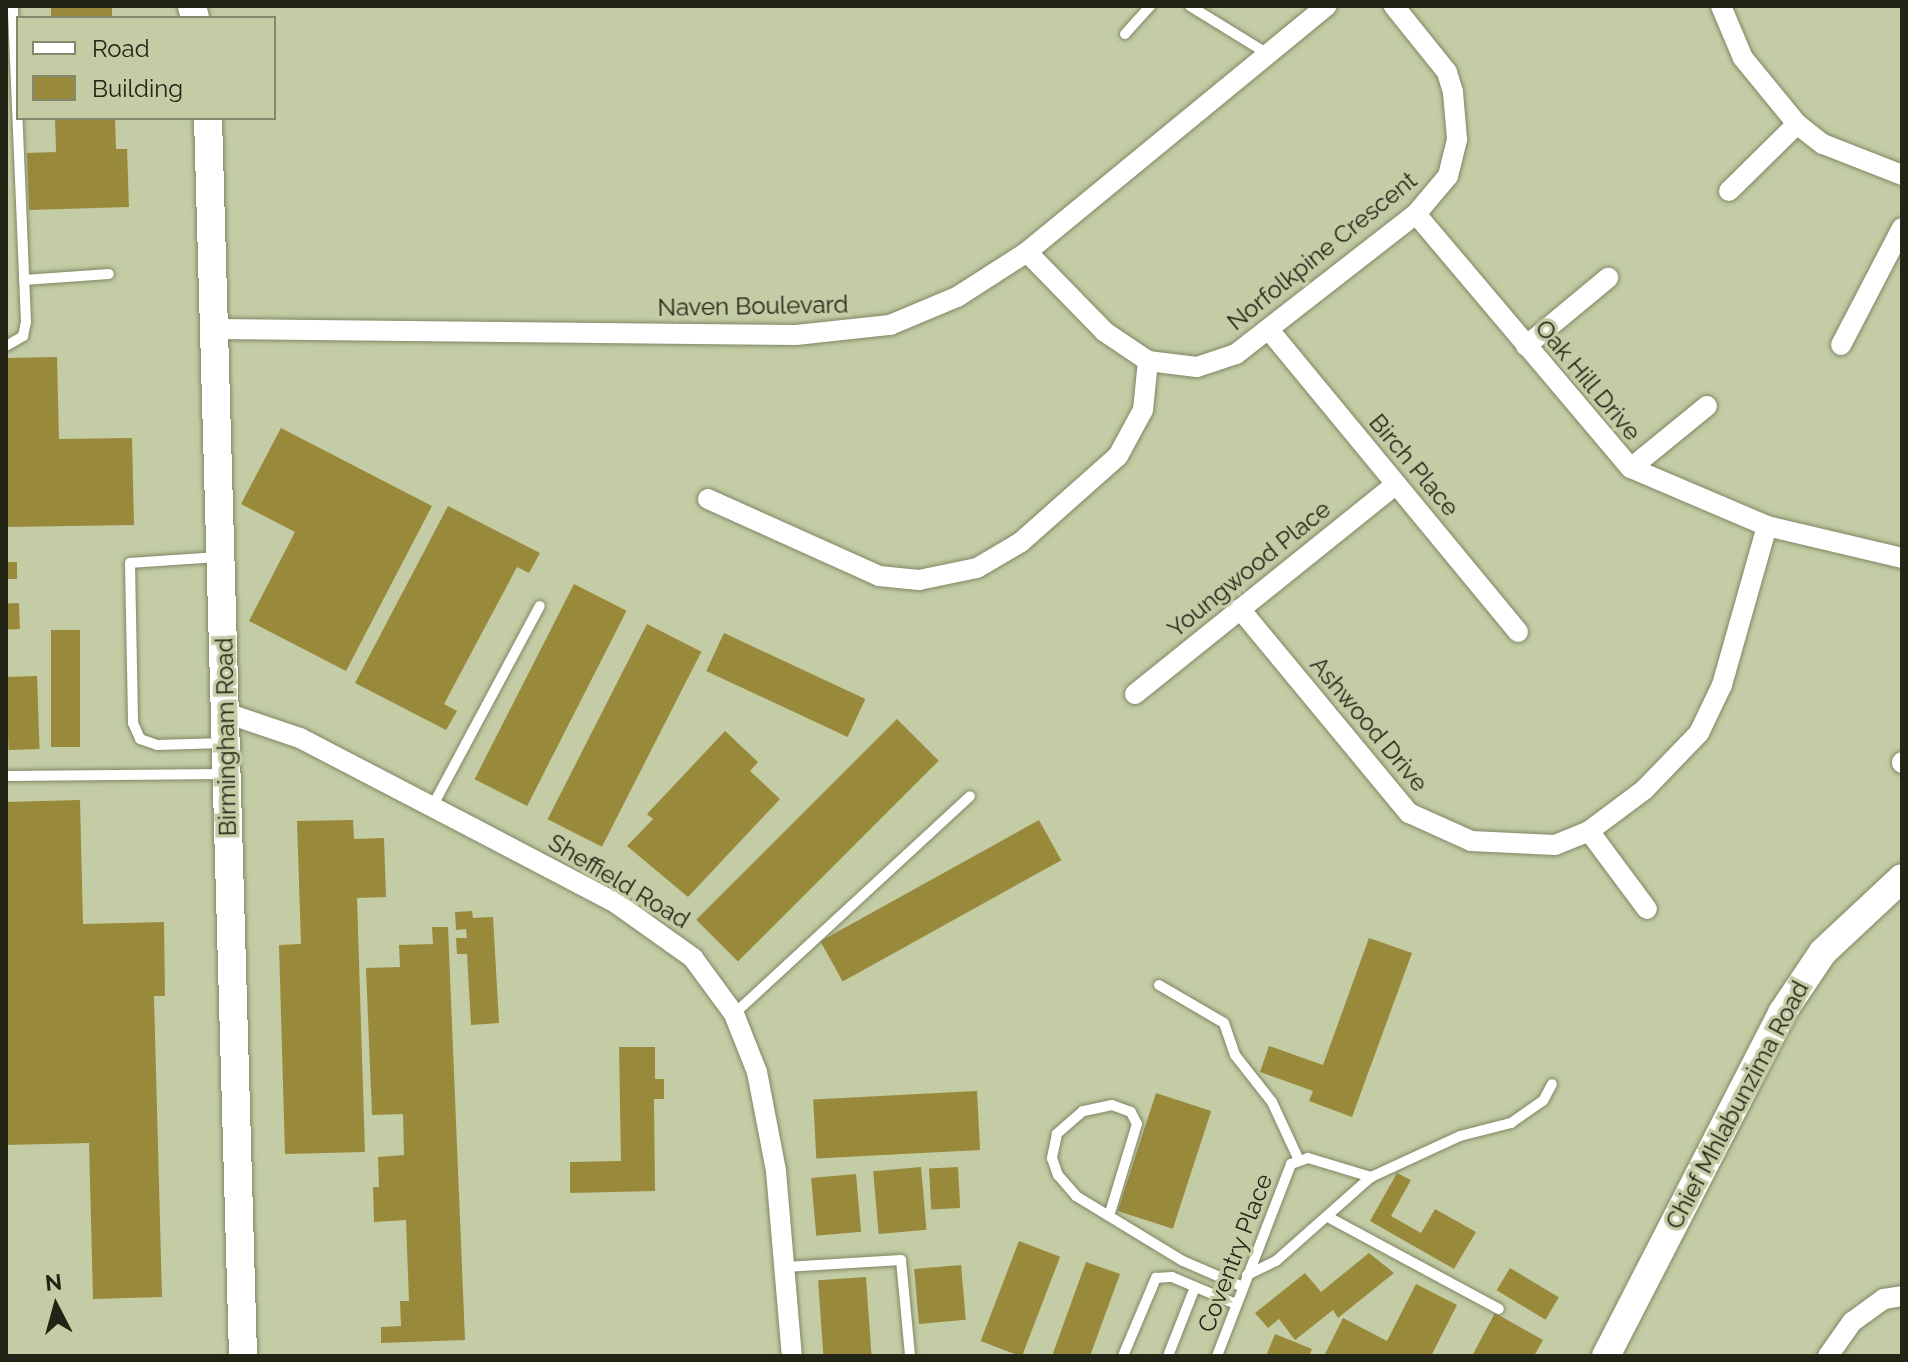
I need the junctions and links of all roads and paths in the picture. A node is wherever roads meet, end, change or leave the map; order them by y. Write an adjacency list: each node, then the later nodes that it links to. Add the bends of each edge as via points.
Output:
1 (13, 6): 9 (lane)
2 (1150, 6): 7 (lane)
3 (1190, 6): 8 (lane)
4 (1327, 6): 8 (street, Naven Boulevard)
5 (1394, 6): 17 (street, Norfolkpine Crescent, via 1447,72 1457,115 1448,176)
6 (1721, 6): 12 (street, via 1743,58)
7 (1125, 34)
8 (1268, 54): 19 (street, Naven Boulevard)
9 (16, 85)
10 (17, 120): 14 (lane)
11 (208, 120): 23 (street, Birmingham Road)
12 (1797, 124): 13 (street, via 1846,155); 16 (street)
13 (1902, 175)
14 (20, 190): 15 (lane); 22 (lane)
15 (6, 191)
16 (1729, 191)
17 (1416, 214): 24 (street, Norfolkpine Crescent); 27 (street, Oak Hill Drive)
18 (1902, 228): 25 (street)
19 (1027, 252): 23 (street, Naven Boulevard, via 919,316 827,334); 28 (street, Norfolkpine Crescent, via 1105,332)
20 (109, 274): 22 (lane)
21 (1608, 278): 27 (street)
22 (24, 280): 26 (lane, via 25,329)
23 (217, 329): 34 (street, Birmingham Road)
24 (1270, 331): 28 (street, Norfolkpine Crescent, via 1217,362 1180,367); 31 (street, Birch Place)
25 (1841, 345)
26 (6, 346)
27 (1526, 346): 30 (street, Oak Hill Drive)
28 (1148, 361): 32 (street, via 1143,410 1118,456 1021,542 969,571 919,580 879,576)
29 (1707, 406): 30 (street)
30 (1631, 468): 33 (street, Oak Hill Drive)
31 (1396, 484): 37 (street, Youngwood Place); 38 (street, Birch Place)
32 (708, 499)
33 (1767, 526): 35 (street, Oak Hill Drive); 46 (street, Ashwood Drive, via 1711,714 1654,781)
34 (222, 556): 40 (street, Birmingham Road); 41 (lane, via 138,559 128,570 136,734 157,745)
35 (1902, 558)
36 (540, 606): 45 (lane)
37 (1240, 609): 39 (street, Youngwood Place); 46 (street, Ashwood Drive, via 1393,798 1425,825 1517,848 1555,845)
38 (1518, 632)
39 (1135, 694)
40 (226, 713): 41 (street, Birmingham Road); 45 (street, Sheffield Road, via 300,738)
41 (226, 743): 42 (street, Birmingham Road)
42 (227, 774): 43 (lane); 63 (street, Birmingham Road)
43 (6, 776)
44 (970, 796): 50 (lane)
45 (432, 807): 50 (street, Sheffield Road, via 672,938)
46 (1589, 831): 48 (street)
47 (1902, 878): 69 (street, Chief Mhlabunzima Road, via 1823,952 1782,1013)
48 (1647, 909)
49 (1159, 985): 52 (lane, via 1224,1023 1235,1055 1272,1102)
50 (734, 1014): 56 (street, Sheffield Road, via 766,1109)
51 (1552, 1084): 53 (lane, via 1543,1101 1511,1123 1460,1136)
52 (1294, 1161): 53 (lane); 57 (lane, Coventry Place)
53 (1371, 1177): 55 (lane)
54 (1109, 1216): 54 (lane, via 1137,1124 1126,1109 1112,1105 1071,1118 1057,1134 1052,1158 1070,1191); 59 (lane, via 1211,1276)
55 (1328, 1217): 57 (lane, via 1276,1261); 62 (lane)
56 (785, 1267): 64 (street, Sheffield Road); 65 (lane, via 901,1260)
57 (1247, 1275): 59 (lane, Coventry Place)
58 (1195, 1287): 61 (lane); 66 (lane, via 1166,1276 1153,1281); 67 (lane)
59 (1243, 1287): 61 (lane, Coventry Place)
60 (1902, 1296): 70 (street, via 1884,1299 1852,1322)
61 (1236, 1304): 68 (lane, Coventry Place)
62 (1499, 1309)
63 (243, 1356)
64 (792, 1356)
65 (910, 1356)
66 (1123, 1356)
67 (1168, 1356)
68 (1217, 1356)
69 (1606, 1356)
70 (1828, 1356)

